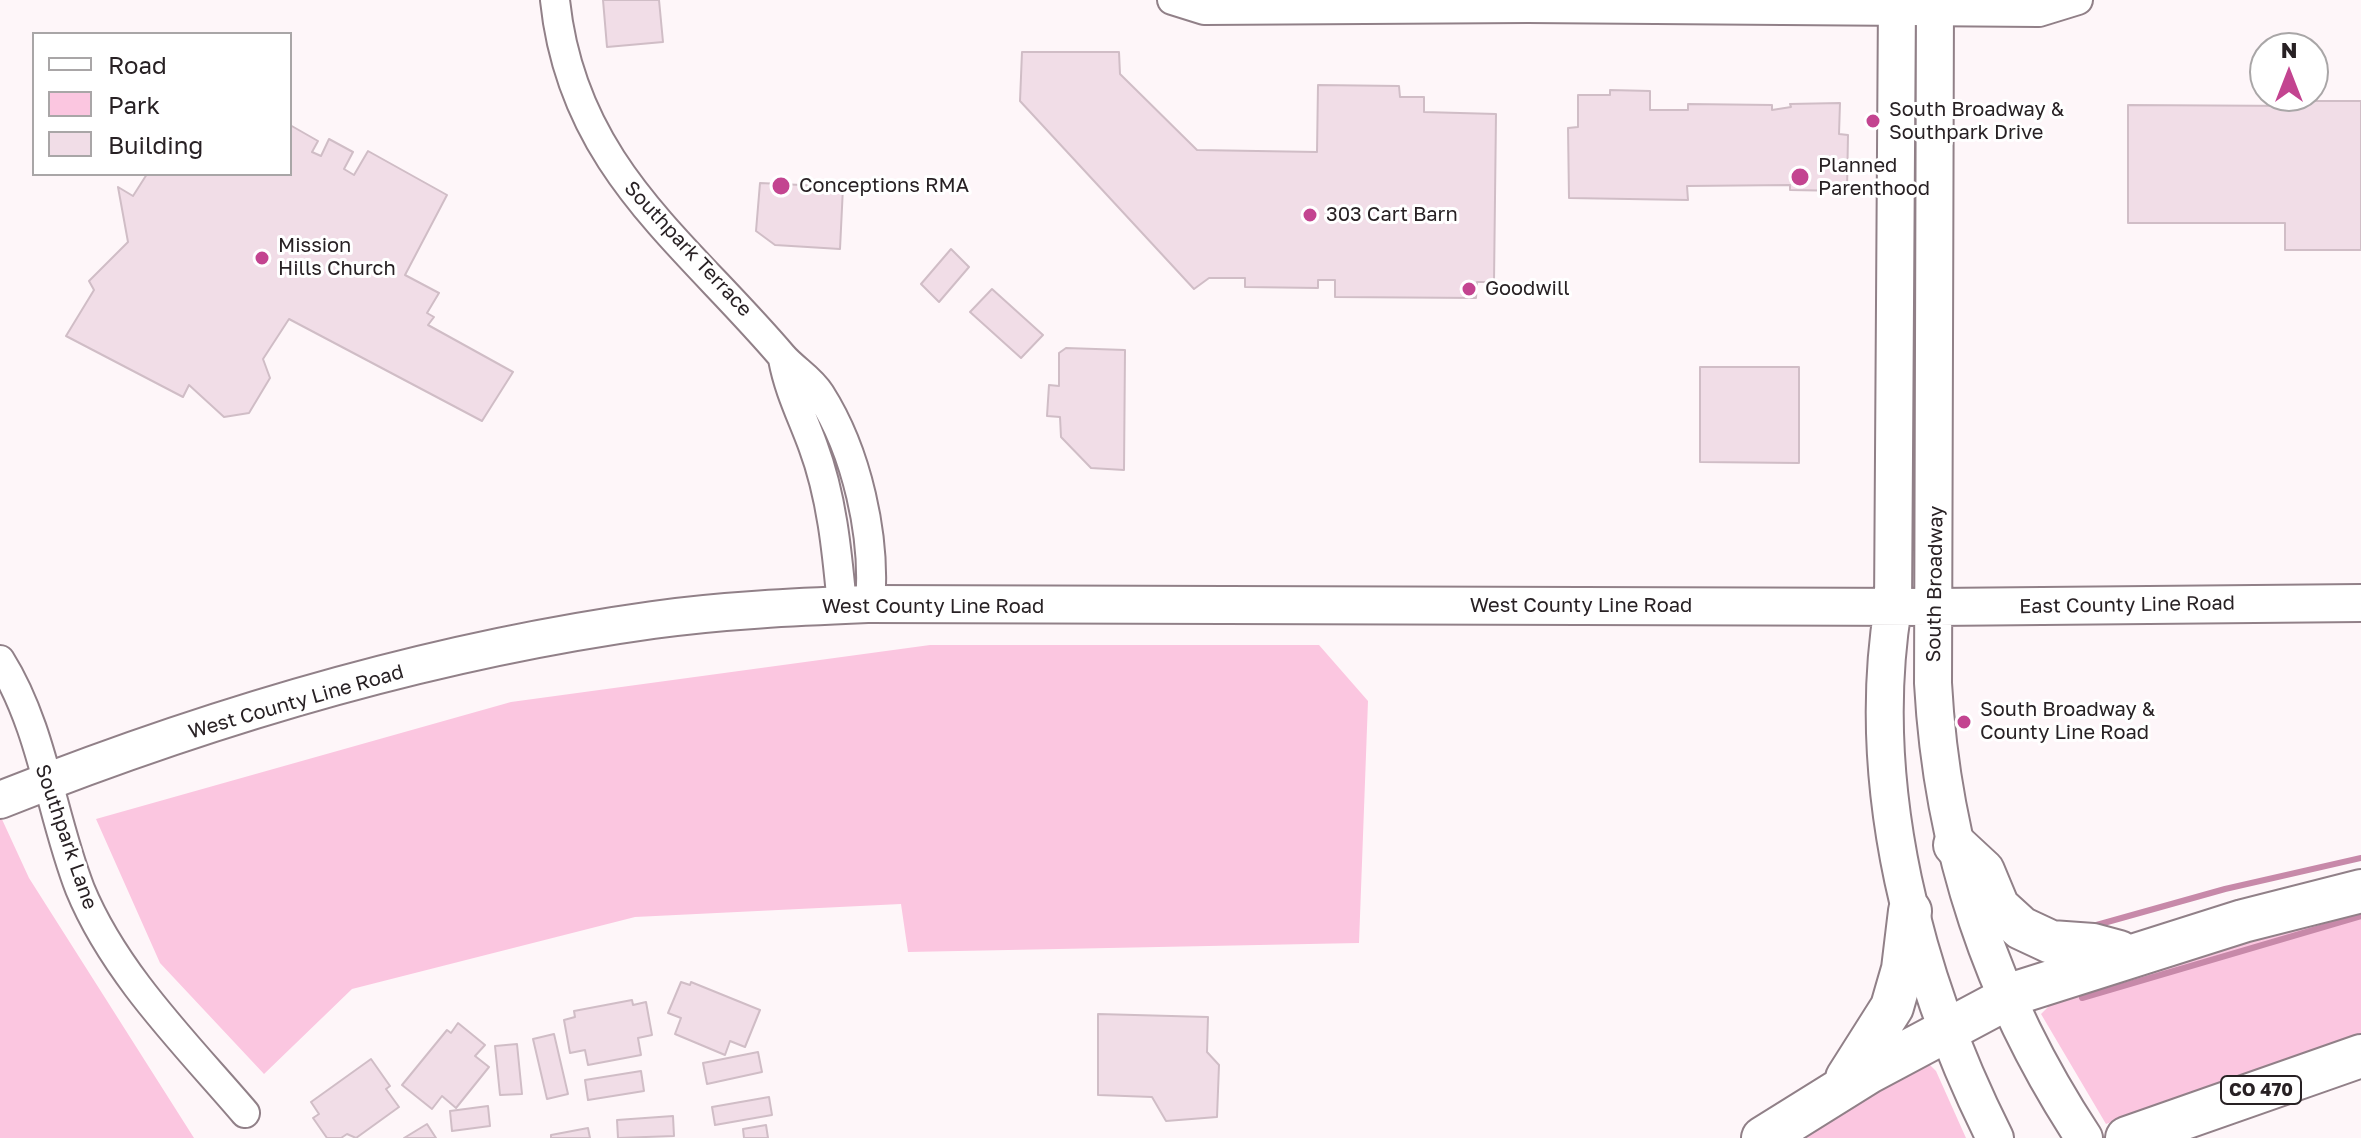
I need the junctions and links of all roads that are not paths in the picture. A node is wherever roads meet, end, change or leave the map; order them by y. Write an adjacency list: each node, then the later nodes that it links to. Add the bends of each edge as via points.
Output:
1 (555, 0): 8 (street, Southpark Terrace, via 573,85 608,158 640,203 822,396 847,452 867,540)
2 (1172, 0): 4 (street, via 1204,10)
3 (2078, 0): 6 (street, via 2039,12)
4 (1527, 4): 5 (street)
5 (1897, 6): 6 (street); 9 (main road, South Broadway)
6 (1935, 6): 10 (main road, South Broadway)
7 (2361, 603): 10 (main road, East County Line Road)
8 (856, 605): 9 (main road, West County Line Road); 12 (main road, West County Line Road, via 654,620 516,643 224,720)
9 (1893, 607): 10 (main road, East County Line Road); 16 (main road, South Broadway, via 1884,664 1884,712)
10 (1936, 607): 14 (main road, South Broadway, via 1937,737)
11 (0, 660): 12 (street, Southpark Lane, via 18,694)
12 (46, 782): 13 (main road, West County Line Road); 22 (street, Southpark Lane, via 92,916 147,997)
13 (0, 800)
14 (1955, 845): 17 (highway, via 1983,871 1998,907 2028,933 2059,944 2093,945); 18 (main road, South Broadway)
15 (2361, 891): 17 (highway)
16 (1910, 911): 19 (main road, South Broadway); 21 (highway, via 1895,999 1882,1029)
17 (2132, 955): 18 (highway)
18 (2006, 997): 19 (highway); 26 (main road, South Broadway)
19 (1946, 1030): 21 (highway); 25 (main road, South Broadway)
20 (2361, 1056): 23 (highway, CO 470)
21 (1843, 1087): 24 (highway)
22 (245, 1113)
23 (2145, 1131)
24 (1763, 1138)
25 (1995, 1138)
26 (2084, 1138)

